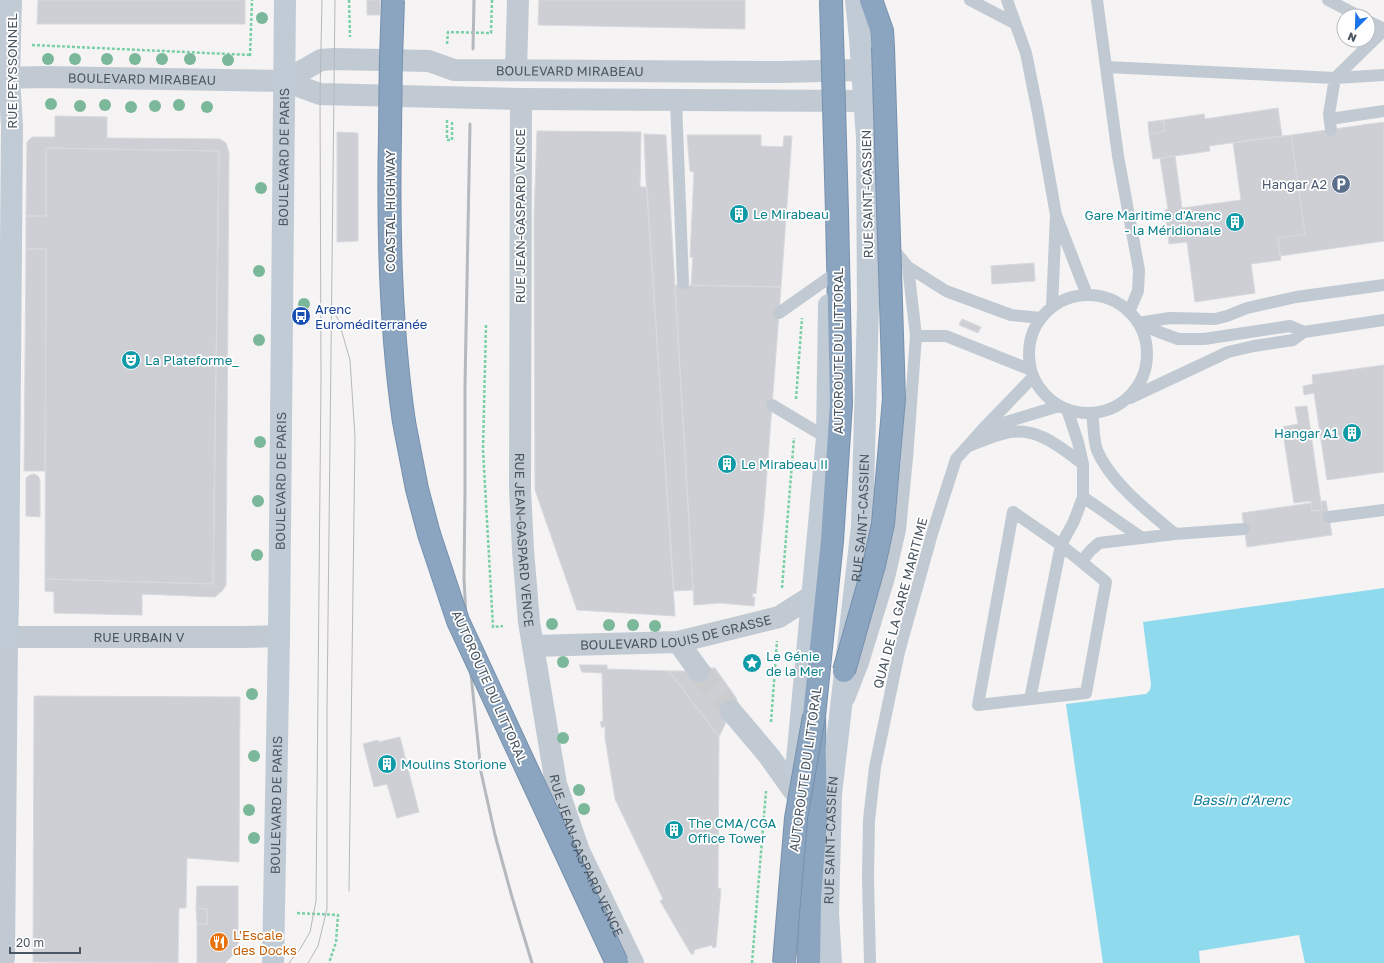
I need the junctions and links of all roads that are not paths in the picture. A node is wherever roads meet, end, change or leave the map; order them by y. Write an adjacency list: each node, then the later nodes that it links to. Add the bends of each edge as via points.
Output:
1 (11, 0): 21 (street, RUE PEYSSONNEL, via 11,44)
2 (285, 0): 23 (street, BOULEVARD DE PARIS)
3 (393, 0): 78 (highway, COASTAL HIGHWAY, bridge, via 388,212 391,297 397,376 417,489 458,622)
4 (518, 0): 17 (street)
5 (822, 0): 19 (street)
6 (831, 0): 73 (highway, AUTOROUTE DU LITTORAL, bridge, via 841,403 832,541)
7 (856, 0): 18 (street, RUE SAINT-CASSIEN)
8 (871, 0): 70 (highway, bridge, via 882,31 894,399 880,537)
9 (970, 0): 14 (lane)
10 (1006, 0): 14 (lane)
11 (1097, 0): 16 (lane)
12 (1328, 0): 13 (lane)
13 (1344, 8)
14 (1014, 23): 29 (lane, via 1026,53)
15 (1384, 30): 22 (lane)
16 (1106, 67): 22 (lane); 37 (lane, via 1118,156 1139,270 1138,291)
17 (516, 70): 19 (street, BOULEVARD MIRABEAU); 23 (street, BOULEVARD MIRABEAU, via 454,70 429,61 321,60)
18 (862, 70): 19 (street, BOULEVARD MIRABEAU); 26 (street, RUE SAINT-CASSIEN)
19 (825, 71): 27 (street)
20 (1384, 76): 22 (lane)
21 (5, 78): 23 (street, BOULEVARD MIRABEAU); 44 (street, RUE PEYSSONNEL, via 12,126)
22 (1334, 78): 28 (lane, via 1330,124)
23 (284, 81): 24 (street, BOULEVARD MIRABEAU, via 320,94); 65 (street, BOULEVARD DE PARIS)
24 (521, 99): 25 (street, BOULEVARD MIRABEAU); 68 (street, RUE JEAN-GASPARD VENCE, via 520,489 523,557)
25 (676, 101): 27 (street, BOULEVARD MIRABEAU); 33 (lane)
26 (865, 101): 27 (street, BOULEVARD MIRABEAU); 30 (street, RUE SAINT-CASSIEN)
27 (826, 102): 32 (street, via 831,226)
28 (1384, 111)
29 (1056, 215): 35 (lane); 36 (lane)
30 (868, 220): 31 (lane); 70 (street, RUE SAINT-CASSIEN, via 862,526)
31 (908, 267): 39 (lane, via 946,291 1011,315); 45 (lane)
32 (830, 277): 38 (lane); 53 (street)
33 (683, 283)
34 (1384, 285): 41 (lane, via 1296,297 1247,308 1215,319 1170,318)
35 (1087, 296): 36 (lane, via 1069,299); 37 (lane, via 1102,297 1117,303)
36 (1052, 307): 39 (lane)
37 (1129, 312): 41 (lane)
38 (779, 313)
39 (1041, 318): 47 (lane, via 1032,334 1029,352)
40 (1384, 320): 43 (lane)
41 (1138, 322): 42 (lane, via 1178,339 1204,339); 48 (lane, via 1145,338 1147,356 1144,373 1136,389)
42 (1269, 330): 43 (lane, via 1290,326); 46 (lane)
43 (1304, 332): 46 (lane, via 1293,340)
44 (5, 336): 66 (street, RUE PEYSSONNEL)
45 (916, 336): 47 (lane, via 946,336); 74 (lane, via 900,530 889,578 863,663)
46 (1241, 349): 48 (lane, via 1228,352)
47 (1032, 373): 50 (lane, via 1044,394); 52 (lane, QUAI DE LA GARE MARITIME)
48 (1124, 402): 51 (lane, via 1114,408)
49 (772, 406): 53 (lane)
50 (1063, 408): 51 (lane); 52 (lane); 55 (lane, via 1078,442)
51 (1092, 413): 60 (lane, via 1097,448 1108,470 1137,501)
52 (983, 429): 54 (lane, QUAI DE LA GARE MARITIME)
53 (827, 438): 64 (street)
54 (968, 446): 55 (lane, via 1003,434 1025,432 1044,437); 84 (lane, QUAI DE LA GARE MARITIME, via 956,459 932,534 899,652 875,767 869,820)
55 (1083, 464): 56 (lane)
56 (1084, 497): 61 (lane); 62 (lane)
57 (1384, 510): 58 (lane)
58 (1329, 517)
59 (1244, 529): 60 (lane)
60 (1175, 534): 61 (lane)
61 (1142, 538): 63 (lane, via 1099,543)
62 (1061, 545): 63 (lane); 71 (lane); 71 (lane, via 1013,512 978,705)
63 (1082, 561): 71 (lane, via 1106,582 1086,692)
64 (812, 596): 67 (street, BOULEVARD LOUIS DE GRASSE, via 779,617); 75 (street)
65 (279, 636): 66 (street, RUE URBAIN V); 77 (street, BOULEVARD DE PARIS)
66 (4, 637): 76 (street, RUE PEYSSONNEL)
67 (678, 642): 68 (street, BOULEVARD LOUIS DE GRASSE); 69 (street)
68 (533, 646): 79 (street, RUE JEAN-GASPARD VENCE, via 556,784 579,851)
69 (699, 671)
70 (844, 671): 74 (street, RUE SAINT-CASSIEN)
71 (1030, 699)
72 (731, 711): 75 (street, via 769,756)
73 (814, 716): 80 (highway, AUTOROUTE DU LITTORAL, bridge, via 796,818); 82 (highway, bridge, via 816,820 810,899)
74 (839, 723): 83 (street, RUE SAINT-CASSIEN, via 831,794 828,913)
75 (794, 792): 81 (street)
76 (4, 958)
77 (273, 963)
78 (617, 963)
79 (633, 963)
80 (784, 963)
81 (791, 963)
82 (809, 963)
83 (831, 963)
84 (870, 963)

